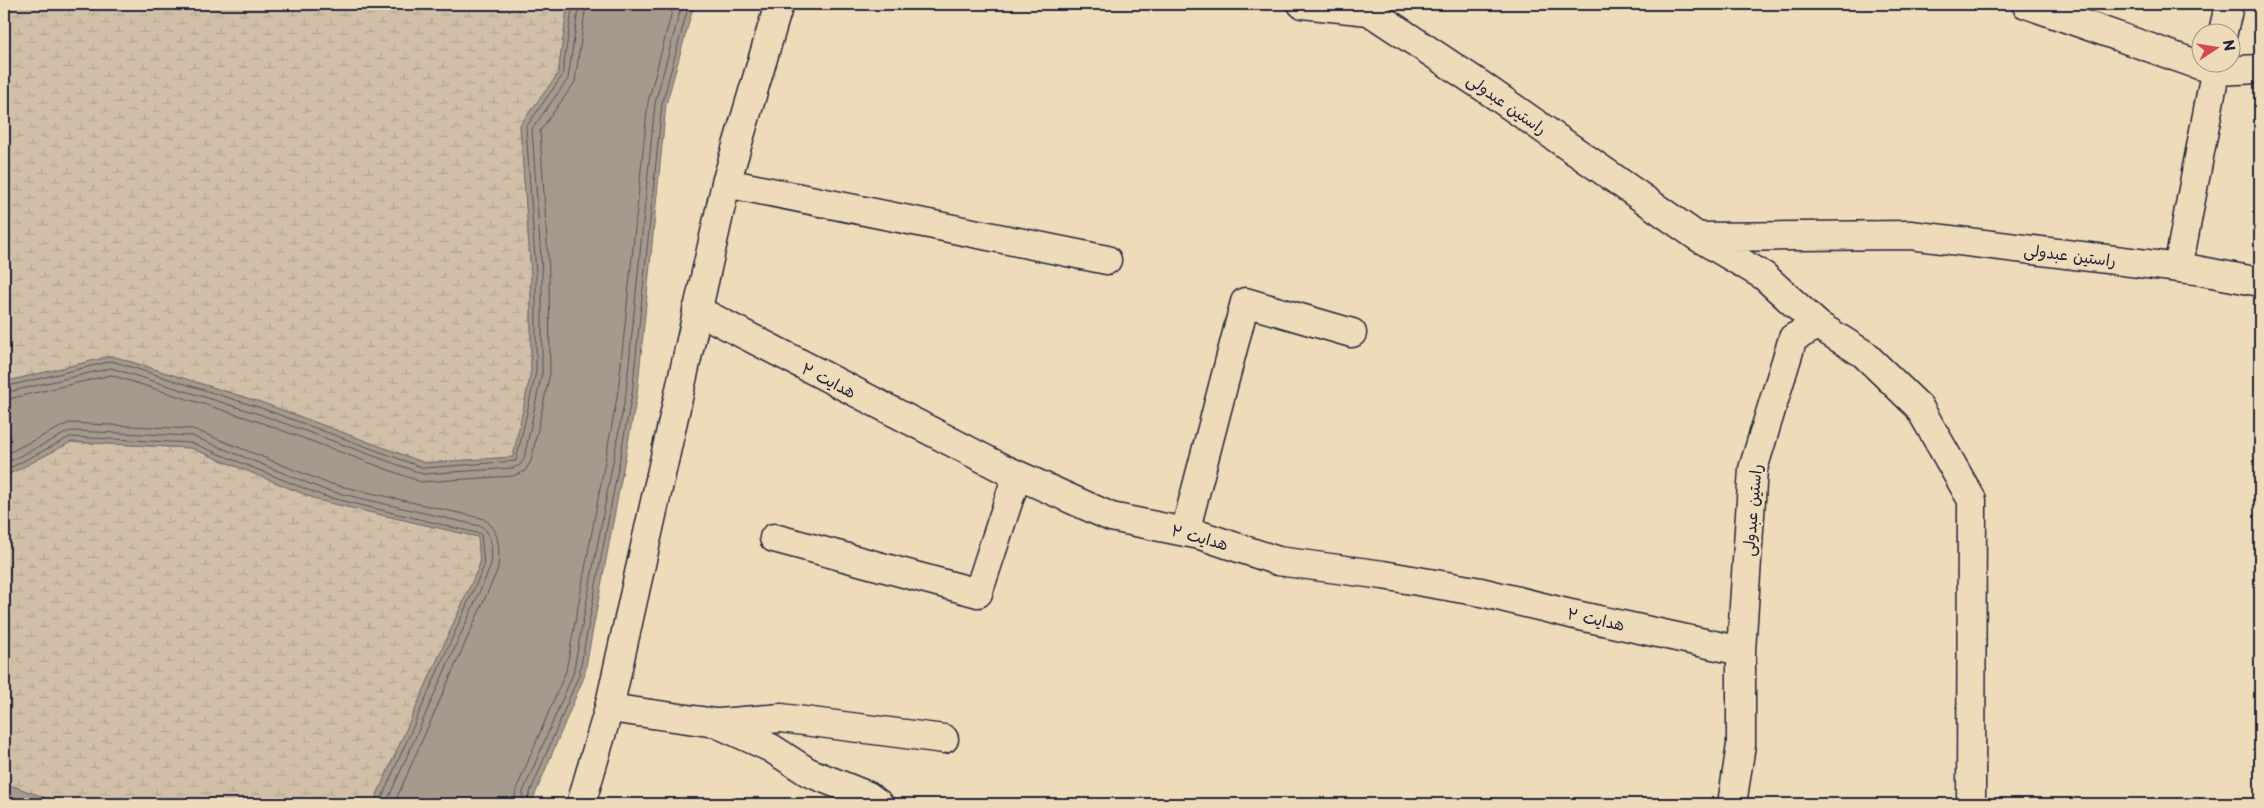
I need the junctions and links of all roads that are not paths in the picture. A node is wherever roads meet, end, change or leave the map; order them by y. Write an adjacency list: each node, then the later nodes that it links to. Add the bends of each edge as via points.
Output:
1 (780, 4): 9 (street)
2 (1302, 4): 4 (street, راستین عبدولی)
3 (2026, 4): 5 (street)
4 (1369, 8): 10 (street, راستین عبدولی)
5 (2192, 59)
6 (2242, 68): 7 (street)
7 (2260, 69)
8 (2215, 72): 12 (street)
9 (726, 183): 11 (street); 14 (street)
10 (1698, 237): 12 (street, راستین عبدولی, via 1910,235); 15 (street, راستین عبدولی, via 1764,276)
11 (1107, 260)
12 (2178, 268): 13 (street, راستین عبدولی)
13 (2260, 282)
14 (697, 310): 17 (street, هدایت ۲); 21 (street)
15 (1818, 325): 20 (street, راستین عبدولی, via 1793,338 1753,469); 27 (street, via 1864,354 1918,406 1972,500)
16 (1352, 333): 18 (street, via 1245,302)
17 (1017, 475): 18 (street, هدایت ۲, via 1111,517); 19 (street, via 978,593)
18 (1185, 532): 20 (street, هدایت ۲, via 1278,560 1481,592)
19 (774, 538)
20 (1741, 651): 26 (street, راستین عبدولی, via 1741,745)
21 (610, 708): 22 (street); 24 (street)
22 (716, 723): 23 (street, via 781,718); 25 (street, via 772,748 808,772 868,796)
23 (944, 739)
24 (580, 804)
25 (879, 804)
26 (1732, 804)
27 (1971, 804)

